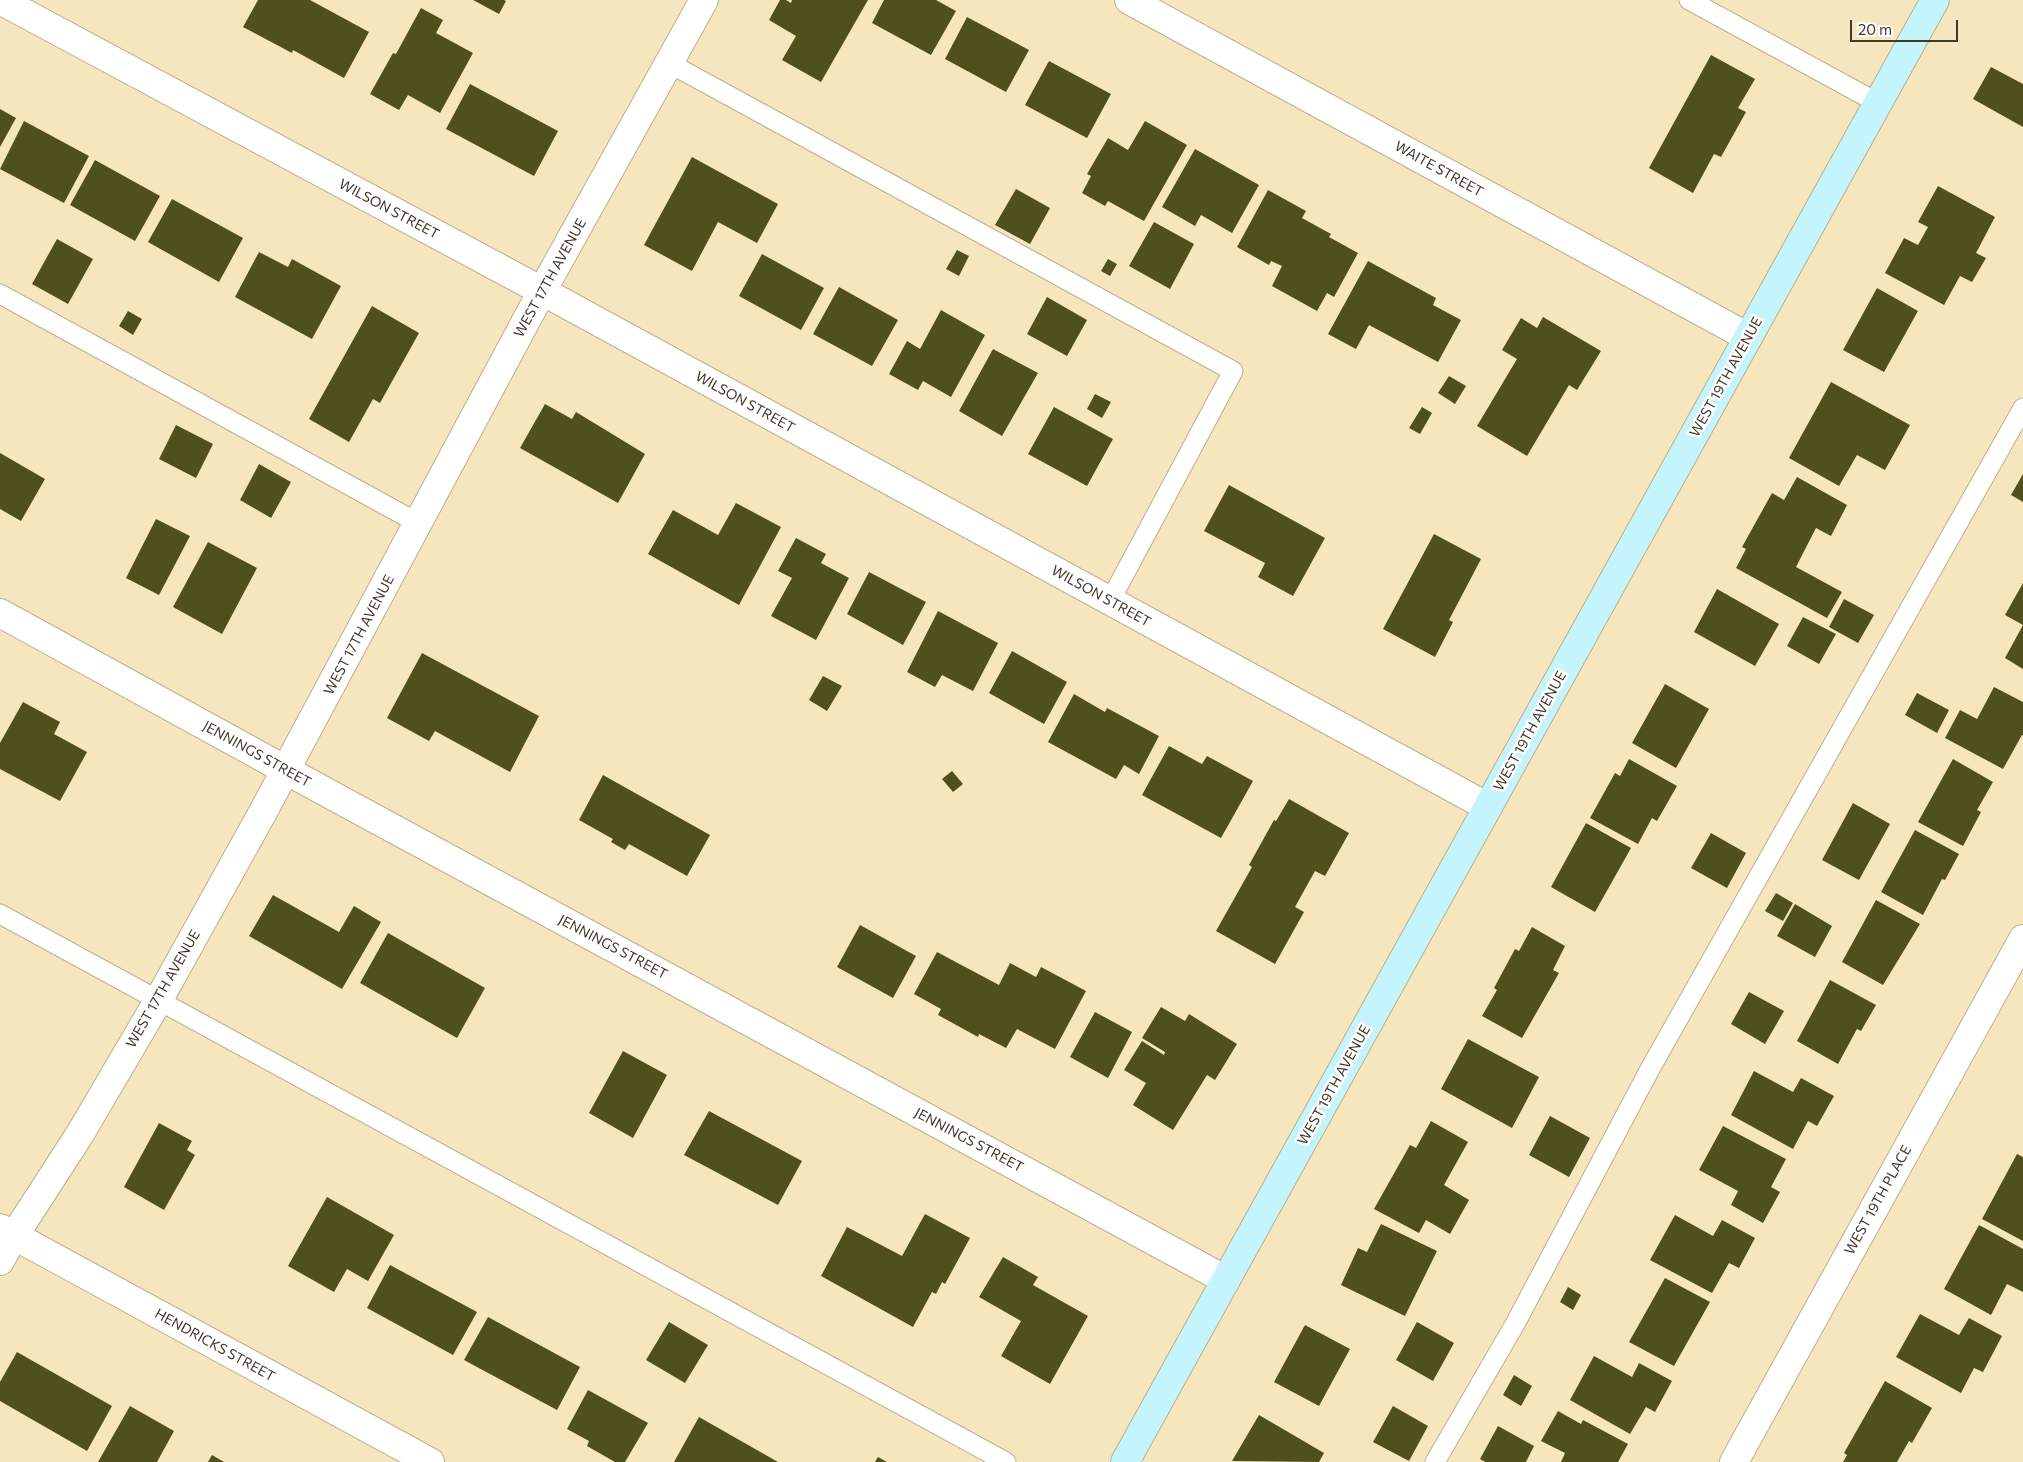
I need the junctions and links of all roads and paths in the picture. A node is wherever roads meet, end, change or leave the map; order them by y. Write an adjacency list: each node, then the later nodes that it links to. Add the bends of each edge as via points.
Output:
1 (0, 0): 8 (street, WILSON STREET)
2 (704, 0): 6 (street, WEST 17TH AVENUE)
3 (1129, 0): 10 (street, WAITE STREET)
4 (1689, 0): 7 (lane)
5 (1935, 0): 7 (street, WEST 19TH AVENUE)
6 (669, 63): 8 (street, WEST 17TH AVENUE); 13 (lane, via 1233,371)
7 (1878, 103): 10 (street, WEST 19TH AVENUE)
8 (542, 291): 12 (street, WEST 17TH AVENUE); 13 (street, WILSON STREET)
9 (0, 294): 12 (lane)
10 (1748, 337): 16 (street, WEST 19TH AVENUE)
11 (2023, 408): 26 (lane, via 1659,1052 1515,1324)
12 (418, 523): 15 (street, WEST 17TH AVENUE)
13 (1110, 601): 16 (street, WILSON STREET)
14 (0, 613): 15 (street, JENNINGS STREET)
15 (287, 770): 19 (street, WEST 17TH AVENUE); 22 (street, JENNINGS STREET)
16 (1488, 807): 22 (street, WEST 19TH AVENUE)
17 (0, 914): 19 (lane)
18 (2023, 939): 27 (street, WEST 19TH PLACE)
19 (158, 1001): 20 (street, WEST 17TH AVENUE, via 80,1134); 24 (lane)
20 (7, 1232): 21 (street, WEST 17TH AVENUE); 23 (street, HENDRICKS STREET)
21 (0, 1261)
22 (1226, 1280): 25 (street, WEST 19TH AVENUE)
23 (430, 1462)
24 (1006, 1462)
25 (1125, 1462)
26 (1435, 1462)
27 (1734, 1462)

